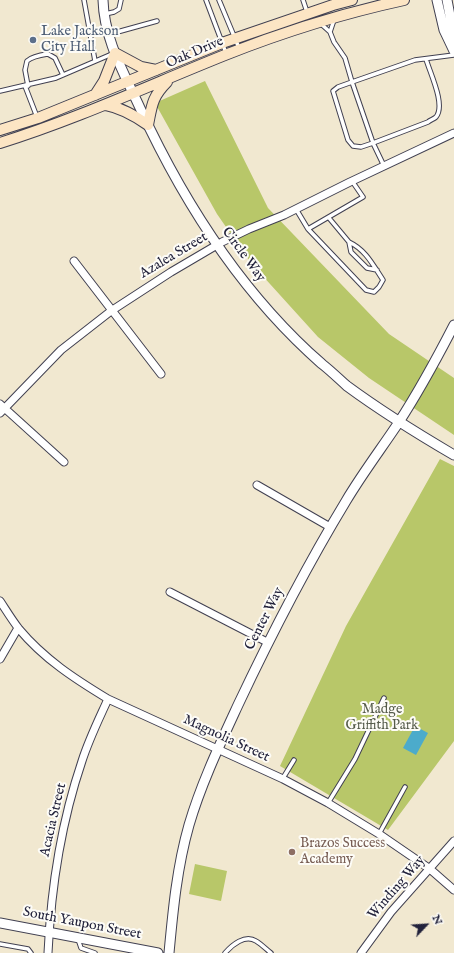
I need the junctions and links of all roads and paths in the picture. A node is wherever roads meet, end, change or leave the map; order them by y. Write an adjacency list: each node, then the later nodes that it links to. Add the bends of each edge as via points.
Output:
1 (84, 0): 27 (lane)
2 (103, 0): 11 (street, Circle Way)
3 (121, 0): 11 (lane, via 116,11)
4 (206, 0): 20 (lane)
5 (219, 0): 19 (lane)
6 (303, 0): 12 (lane)
7 (352, 0): 12 (main road, Oak Drive)
8 (404, 0): 13 (main road, Oak Drive)
9 (437, 0): 22 (street, via 444,30)
10 (447, 0): 18 (street)
11 (104, 14): 17 (street, Circle Way)
12 (308, 14): 19 (main road, Oak Drive)
13 (334, 18): 15 (main road, Oak Drive); 16 (lane)
14 (157, 21): 17 (lane)
15 (320, 22): 16 (lane); 21 (main road, Oak Drive)
16 (330, 32): 32 (lane, via 345,58)
17 (108, 35): 23 (street, Circle Way)
18 (454, 37)
19 (235, 38): 20 (main road, Oak Drive); 21 (lane)
20 (222, 43): 24 (lane); 28 (main road, Oak Drive)
21 (240, 49): 24 (main road, Oak Drive)
22 (454, 51)
23 (114, 53): 27 (lane); 28 (main road, via 141,67); 31 (street, Circle Way); 36 (main road, via 104,81)
24 (227, 54): 30 (main road, Oak Drive)
25 (454, 55): 26 (lane)
26 (426, 59): 32 (lane, via 415,60); 44 (lane, via 439,98 440,107 436,116 428,122)
27 (94, 61): 29 (lane)
28 (156, 70): 31 (main road, Oak Drive)
29 (62, 75): 33 (lane); 33 (lane, via 55,58 48,54 31,58 27,61 25,70)
30 (172, 77): 35 (main road, Oak Drive); 39 (main road, via 155,95)
31 (128, 82): 35 (street, Circle Way); 36 (main road, Oak Drive)
32 (352, 82): 44 (lane); 44 (lane, via 338,86 333,91 348,140 353,146 361,147)
33 (27, 86): 34 (lane); 38 (lane)
34 (0, 91)
35 (133, 93): 37 (main road, Oak Drive); 39 (street, Circle Way)
36 (95, 95): 38 (main road, Oak Drive)
37 (106, 105): 39 (main road, via 133,114); 41 (main road, Oak Drive)
38 (38, 118): 40 (main road, Oak Drive); 41 (main road)
39 (148, 125): 51 (street, Circle Way, via 178,182)
40 (0, 130)
41 (41, 130): 43 (main road, Oak Drive)
42 (454, 133): 45 (street, Azalea Street)
43 (0, 143)
44 (373, 143): 45 (lane)
45 (384, 166): 46 (street, Azalea Street)
46 (352, 181): 47 (street, Azalea Street); 48 (lane, via 362,197)
47 (296, 209): 49 (lane); 51 (street, Azalea Street)
48 (329, 218): 49 (lane); 50 (lane)
49 (308, 230): 53 (lane, via 366,290 374,292 383,280)
50 (349, 242): 53 (lane, via 358,246); 53 (lane, via 351,252 367,268)
51 (218, 244): 54 (street, Azalea Street); 58 (street, Circle Way, via 250,289 288,332 347,386)
52 (74, 261): 54 (street)
53 (377, 270)
54 (111, 311): 56 (street); 57 (street, Azalea Street, via 61,350)
55 (454, 325): 58 (street, Center Way)
56 (161, 374)
57 (2, 408): 60 (street)
58 (399, 421): 59 (street, Circle Way); 62 (street, Center Way)
59 (454, 455)
60 (64, 462)
61 (257, 485): 62 (street)
62 (330, 527): 66 (street, Center Way)
63 (170, 592): 66 (street)
64 (0, 601): 65 (street, Magnolia Street)
65 (18, 628): 67 (street); 69 (street, Magnolia Street, via 52,662)
66 (267, 642): 70 (street, Center Way)
67 (0, 659)
68 (384, 698): 74 (lane, via 355,759)
69 (108, 699): 70 (street, Magnolia Street); 80 (street, Acacia Street, via 82,760 64,825)
70 (218, 750): 72 (street, Magnolia Street); 88 (street, Center Way, via 189,826 180,865)
71 (294, 760): 72 (lane)
72 (282, 779): 74 (street, Magnolia Street)
73 (405, 787): 75 (lane)
74 (328, 803): 75 (street, Magnolia Street)
75 (379, 834): 77 (street, Magnolia Street)
76 (454, 841): 77 (street, Winding Way)
77 (430, 869): 78 (street, Magnolia Street); 91 (street, Winding Way, via 391,912)
78 (454, 890)
79 (0, 923): 80 (street, South Yaupon Street)
80 (49, 933): 81 (street, South Yaupon Street); 85 (street, Acacia Street)
81 (78, 938): 83 (street, South Yaupon Street); 86 (lane, via 81,948)
82 (0, 944): 84 (lane, via 28,949)
83 (140, 951): 87 (street, South Yaupon Street)
84 (31, 953)
85 (48, 953)
86 (95, 953)
87 (158, 953)
88 (169, 953)
89 (225, 953): 90 (lane, via 232,945 244,939 254,939)
90 (271, 953)
91 (361, 953)

